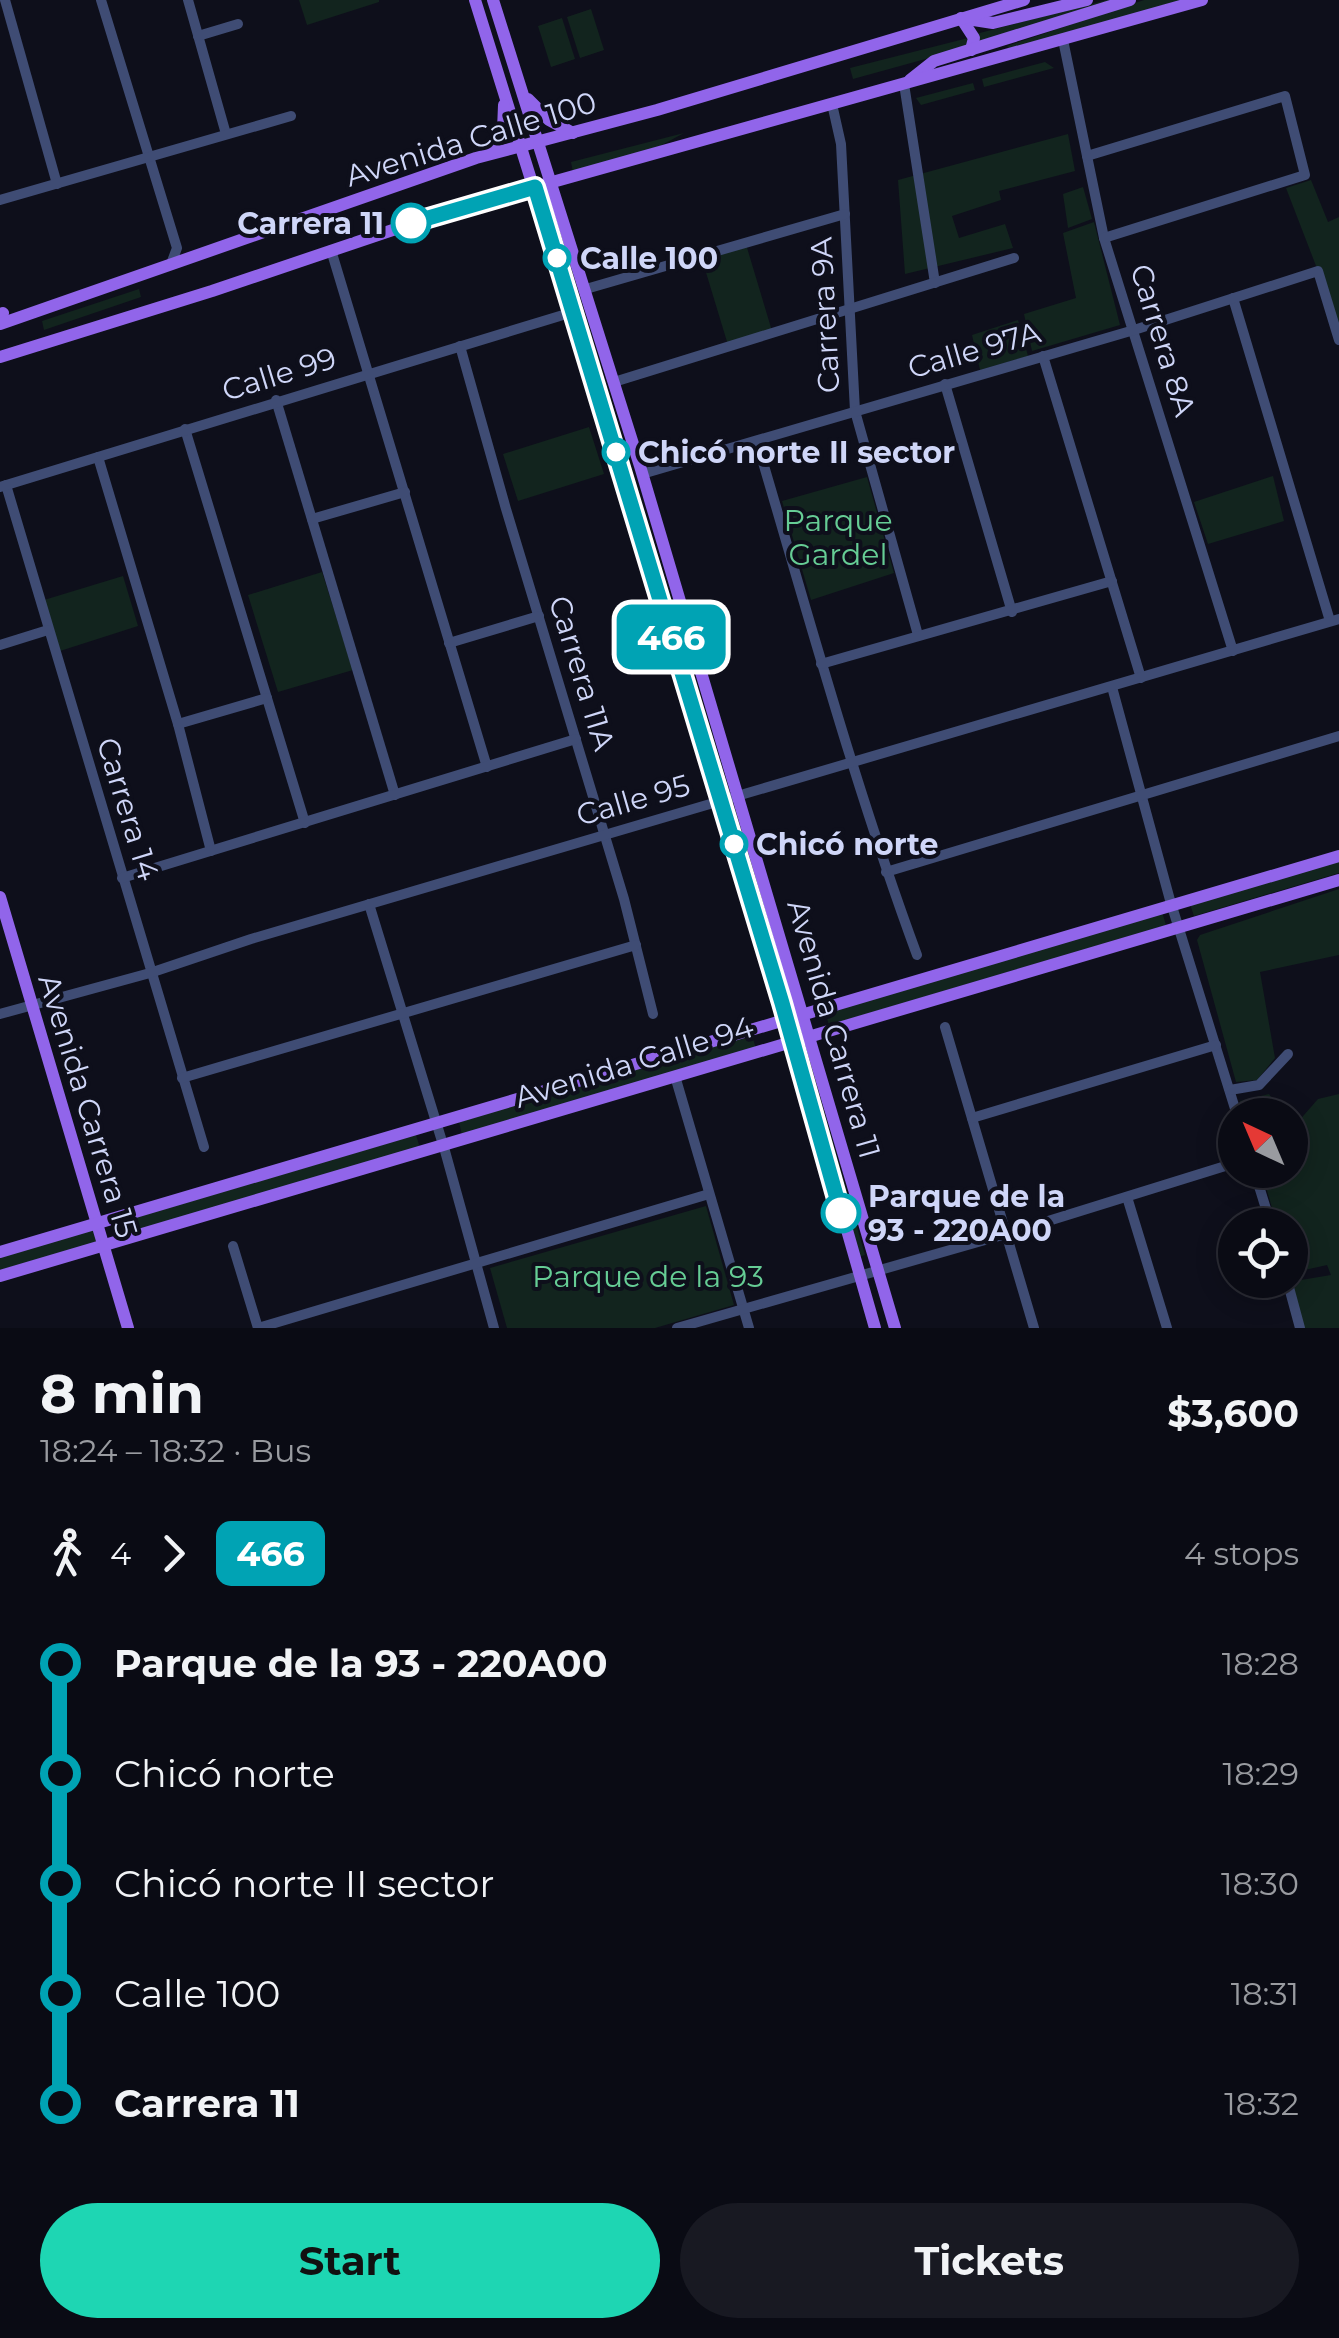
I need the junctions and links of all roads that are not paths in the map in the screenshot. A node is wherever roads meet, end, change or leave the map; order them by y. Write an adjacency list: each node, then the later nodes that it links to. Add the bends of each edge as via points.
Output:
1 (5, 0): 30 (street)
2 (101, 0): 28 (street)
3 (188, 0): 12 (street)
4 (475, 0): 18 (main road, Avenida Carrera 11)
5 (494, 0): 19 (main road, Avenida Carrera 11)
6 (1024, 0): 10 (main road, Avenida Calle 100)
7 (1086, 0): 10 (main road, Avenida Calle 100, via 994,23)
8 (1130, 0): 14 (main road, Avenida Calle 100)
9 (1202, 0): 13 (main road, Avenida Calle 100)
10 (961, 18): 15 (main road, via 974,38); 22 (main road, Avenida Calle 100)
11 (238, 24): 12 (street)
12 (198, 36): 23 (street)
13 (1063, 40): 16 (main road, Avenida Calle 100); 27 (street, Carrera 8A)
14 (998, 42): 15 (main road, Avenida Calle 100); 16 (main road)
15 (970, 50): 17 (main road, Avenida Calle 100, via 934,61)
16 (982, 62): 17 (main road, Avenida Calle 100)
17 (904, 84): 20 (main road, Avenida Calle 100); 38 (street)
18 (503, 88): 25 (main road, Avenida Carrera 11); 26 (main road, via 504,128)
19 (522, 90): 22 (main road, via 538,112); 24 (main road, Avenida Carrera 11)
20 (832, 104): 29 (main road, Avenida Calle 100); 33 (street, Carrera 9A)
21 (291, 116): 23 (street)
22 (573, 133): 24 (main road, Avenida Calle 100)
23 (226, 134): 28 (street)
24 (539, 142): 25 (main road, Avenida Calle 100); 29 (main road, Avenida Carrera 11)
25 (522, 146): 26 (main road, Avenida Calle 100); 31 (main road, Avenida Carrera 11)
26 (489, 154): 36 (main road, Avenida Calle 100)
27 (1087, 156): 34 (street, Carrera 8A); 34 (street, via 1285,96 1305,175)
28 (149, 157): 30 (street); 36 (street)
29 (552, 183): 31 (main road, Avenida Calle 100); 39 (main road, Avenida Carrera 11)
30 (57, 184): 32 (street)
31 (535, 187): 35 (main road, Avenida Calle 100); 43 (main road, Avenida Carrera 11)
32 (0, 200)
33 (845, 214): 39 (street); 42 (street, Carrera 9A)
34 (1104, 238): 45 (street, Carrera 8A)
35 (331, 250): 40 (main road, Avenida Calle 100); 51 (street)
36 (176, 257): 44 (main road, Avenida Calle 100, via 73,300)
37 (1014, 258): 38 (street)
38 (935, 283): 42 (street)
39 (586, 289): 52 (main road, Avenida Carrera 11)
40 (212, 291): 49 (main road, Avenida Calle 100); 50 (main road)
41 (1233, 298): 45 (street, Calle 97A); 46 (street, Calle 97A, via 1318,272); 66 (street)
42 (850, 310): 52 (street); 55 (street, Carrera 9A)
43 (573, 312): 47 (street, Calle 99); 84 (main road, Avenida Carrera 11)
44 (1, 313)
45 (1134, 330): 48 (street, Calle 97A); 71 (street, Carrera 8A)
46 (1339, 340)
47 (460, 346): 51 (street, Calle 99); 65 (street, Carrera 11A)
48 (1043, 356): 53 (street, Calle 97A); 63 (street)
49 (0, 357)
50 (0, 365)
51 (370, 373): 54 (street, Calle 99); 61 (street)
52 (614, 382): 59 (main road, Avenida Carrera 11)
53 (946, 384): 55 (street, Calle 97A); 64 (street)
54 (276, 400): 56 (street, Calle 99); 62 (street)
55 (855, 411): 57 (street, Calle 97A); 68 (street, Carrera 9A)
56 (185, 429): 58 (street, Calle 99); 75 (street)
57 (757, 442): 59 (street, Calle 97A); 72 (street)
58 (98, 458): 60 (street, Calle 99); 76 (street)
59 (642, 474): 82 (main road, Avenida Carrera 11)
60 (3, 486): 67 (street, Carrera 14)
61 (405, 492): 62 (street); 69 (street)
62 (312, 520): 81 (street)
63 (1112, 580): 64 (street); 73 (street)
64 (1012, 612): 68 (street)
65 (539, 616): 69 (street); 78 (street, Carrera 11A)
66 (1335, 620): 71 (street, Calle 95)
67 (48, 630): 70 (street); 90 (street, Carrera 14)
68 (918, 635): 72 (street)
69 (449, 643): 80 (street)
70 (0, 644)
71 (1232, 650): 73 (street, Calle 95)
72 (822, 664): 79 (street)
73 (1142, 678): 74 (street, Calle 95)
74 (1112, 687): 79 (street, Calle 95); 83 (street)
75 (267, 698): 76 (street); 85 (street)
76 (178, 724): 87 (street)
77 (1339, 736): 83 (street)
78 (576, 739): 80 (street); 86 (street, Carrera 11A)
79 (852, 762): 82 (street, Calle 95); 89 (street)
80 (487, 767): 81 (street)
81 (394, 795): 85 (street)
82 (738, 795): 84 (street, Calle 95); 103 (main road, Avenida Carrera 11)
83 (1141, 796): 89 (street); 94 (street)
84 (721, 800): 86 (street, Calle 95); 104 (main road, Avenida Carrera 11)
85 (306, 822): 87 (street)
86 (604, 835): 93 (street, Calle 95); 96 (street, Carrera 11A)
87 (211, 851): 90 (street)
88 (1339, 856): 94 (main road, Avenida Calle 94)
89 (886, 872): 97 (street)
90 (122, 878): 98 (street, Carrera 14)
91 (1339, 880): 95 (main road, Avenida Calle 94)
92 (0, 898): 99 (main road, Avenida Carrera 15)
93 (369, 904): 98 (street, Calle 95); 100 (street)
94 (1172, 904): 95 (street); 103 (main road, Avenida Calle 94)
95 (1179, 927): 106 (main road, Avenida Calle 94); 108 (street)
96 (636, 945): 100 (street); 102 (street, Carrera 11A)
97 (916, 955)
98 (150, 973): 99 (street, Calle 95); 111 (street, Carrera 14)
99 (32, 1004): 101 (street, Calle 95); 121 (main road, Avenida Carrera 15)
100 (403, 1013): 111 (street); 115 (street)
101 (0, 1014)
102 (653, 1014)
103 (804, 1014): 104 (main road, Avenida Calle 94); 106 (main road, Avenida Carrera 11)
104 (786, 1019): 107 (main road, Avenida Carrera 11); 115 (main road, Avenida Calle 94)
105 (945, 1026): 114 (street)
106 (810, 1036): 107 (main road, Avenida Calle 94); 127 (main road, Avenida Carrera 11)
107 (793, 1041): 110 (main road, Avenida Calle 94); 128 (main road, Avenida Carrera 11)
108 (1216, 1045): 112 (street); 114 (street)
109 (1288, 1054): 112 (street, via 1259,1085)
110 (675, 1076): 116 (main road, Avenida Calle 94); 119 (street)
111 (182, 1078): 117 (street, Carrera 14)
112 (1230, 1090): 113 (street)
113 (1232, 1098)
114 (972, 1118): 122 (street)
115 (436, 1123): 116 (street); 121 (main road, Avenida Calle 94)
116 (443, 1145): 123 (main road, Avenida Calle 94); 126 (street)
117 (204, 1147)
118 (1218, 1169): 120 (street)
119 (709, 1194): 126 (street); 131 (street)
120 (1127, 1197): 122 (street); 140 (street)
121 (98, 1224): 123 (main road, Avenida Carrera 15); 125 (main road, Avenida Calle 94)
122 (1006, 1234): 127 (street); 139 (street)
123 (104, 1246): 129 (main road, Avenida Calle 94); 132 (main road, Avenida Carrera 15)
124 (233, 1246): 133 (street)
125 (0, 1252)
126 (477, 1262): 133 (street); 134 (street)
127 (878, 1269): 128 (street); 138 (main road, Avenida Carrera 11)
128 (859, 1274): 131 (street); 137 (main road, Avenida Carrera 11)
129 (0, 1276)
130 (1292, 1298): 141 (street)
131 (743, 1308): 135 (street); 136 (street)
132 (128, 1328)
133 (258, 1328)
134 (494, 1328)
135 (677, 1328)
136 (749, 1328)
137 (875, 1328)
138 (895, 1328)
139 (1034, 1328)
140 (1166, 1328)
141 (1300, 1328)

